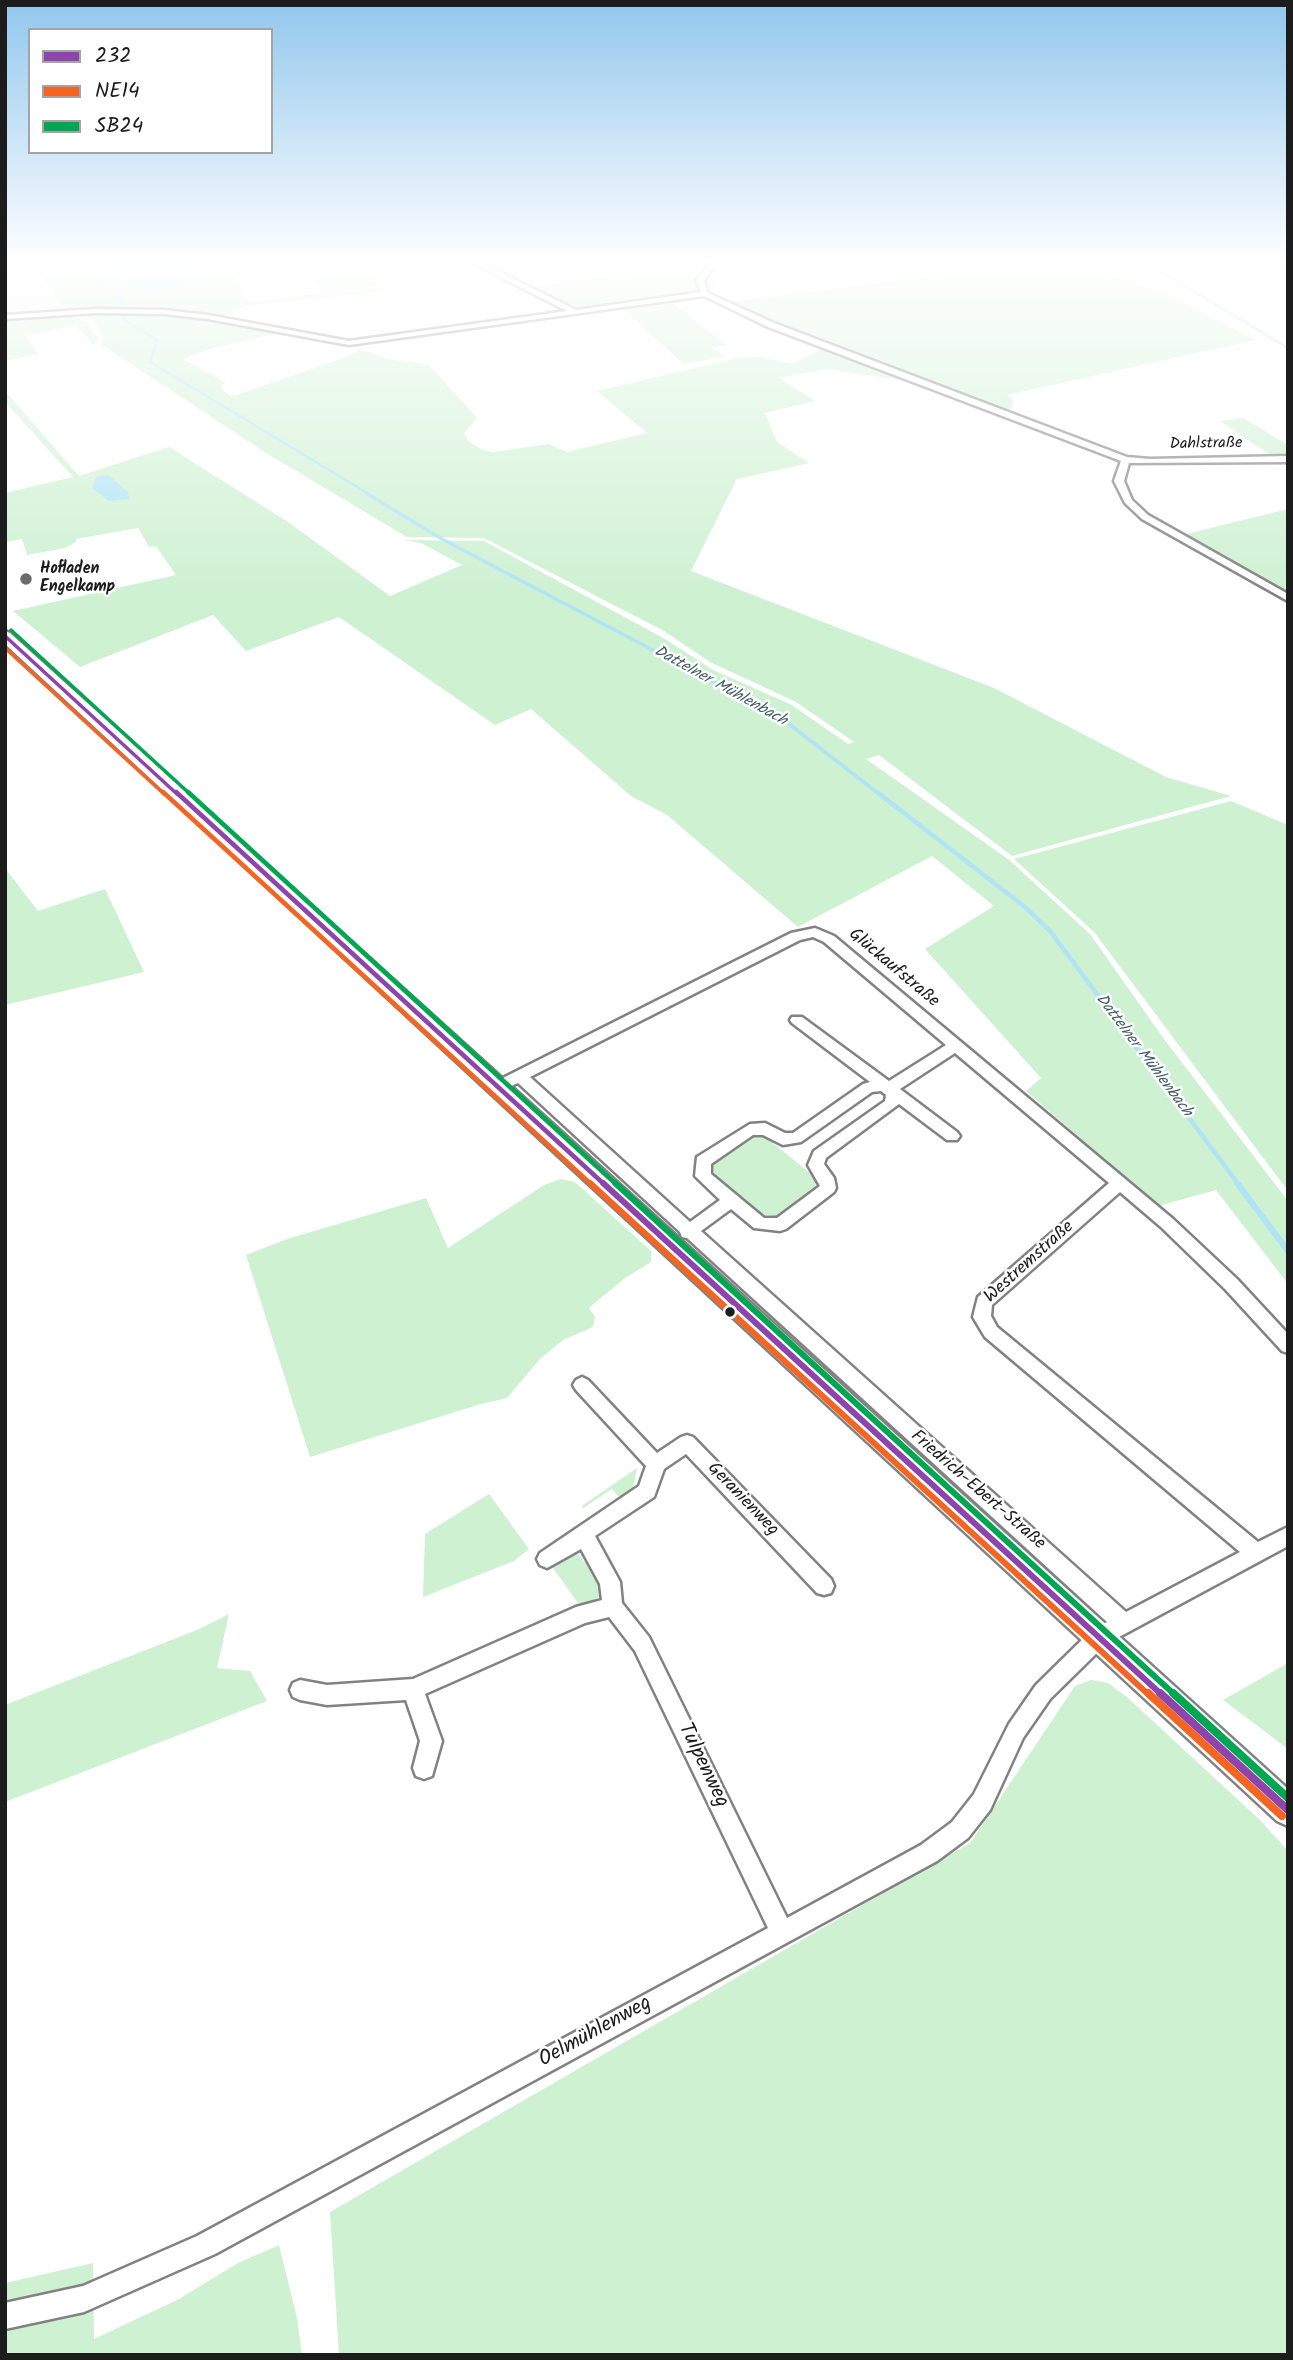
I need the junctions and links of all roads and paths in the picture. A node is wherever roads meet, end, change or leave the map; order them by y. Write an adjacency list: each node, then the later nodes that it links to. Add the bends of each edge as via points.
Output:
1 (900, 374): 3 (street, Dahlstraße)
2 (1288, 459): 3 (street, Dahlstraße)
3 (1126, 460): 4 (street, via 1119,481 1128,501 1145,517)
4 (1288, 598)
5 (5, 636): 8 (main road, Friedrich-Ebert-Straße)
6 (797, 1020): 9 (street)
7 (955, 1046): 8 (street, Glückaufstraße, via 815,932 796,936); 9 (street); 11 (street, Glückaufstraße)
8 (509, 1082): 13 (street, Friedrich-Ebert-Straße); 24 (main road, Friedrich-Ebert-Straße)
9 (888, 1090): 10 (street); 12 (street, via 892,1104 819,1155 816,1165 828,1183 826,1192 780,1225 760,1224); 12 (street, via 868,1088 796,1138 783,1139 756,1128 703,1161 703,1176)
10 (953, 1136)
11 (1119, 1184): 14 (street, via 1222,1275); 19 (street, Westremstraße, via 984,1302 982,1317 991,1332)
12 (730, 1200): 13 (street)
13 (688, 1232): 23 (street, Friedrich-Ebert-Straße)
14 (1288, 1346)
15 (582, 1385): 16 (street)
16 (656, 1464): 17 (street, via 647,1491); 21 (street, Geranienweg, via 687,1443)
17 (586, 1533): 20 (street); 22 (street, Tulpenweg, via 610,1582)
18 (1288, 1536): 19 (street)
19 (1255, 1552): 23 (street)
20 (547, 1559)
21 (824, 1586)
22 (613, 1607): 25 (street, via 583,1614); 29 (street, Tulpenweg, via 635,1634 662,1683)
23 (1123, 1623): 24 (street)
24 (1099, 1637): 28 (main road, Friedrich-Ebert-Straße); 29 (street, Oelmühlenweg, via 1043,1692 1016,1731 982,1802 960,1830 929,1853)
25 (413, 1689): 26 (street, via 327,1695); 27 (street, via 431,1741)
26 (300, 1690)
27 (424, 1768)
28 (1288, 1810)
29 (781, 1931): 30 (street, Oelmühlenweg, via 206,2245 84,2299)
30 (5, 2316)

